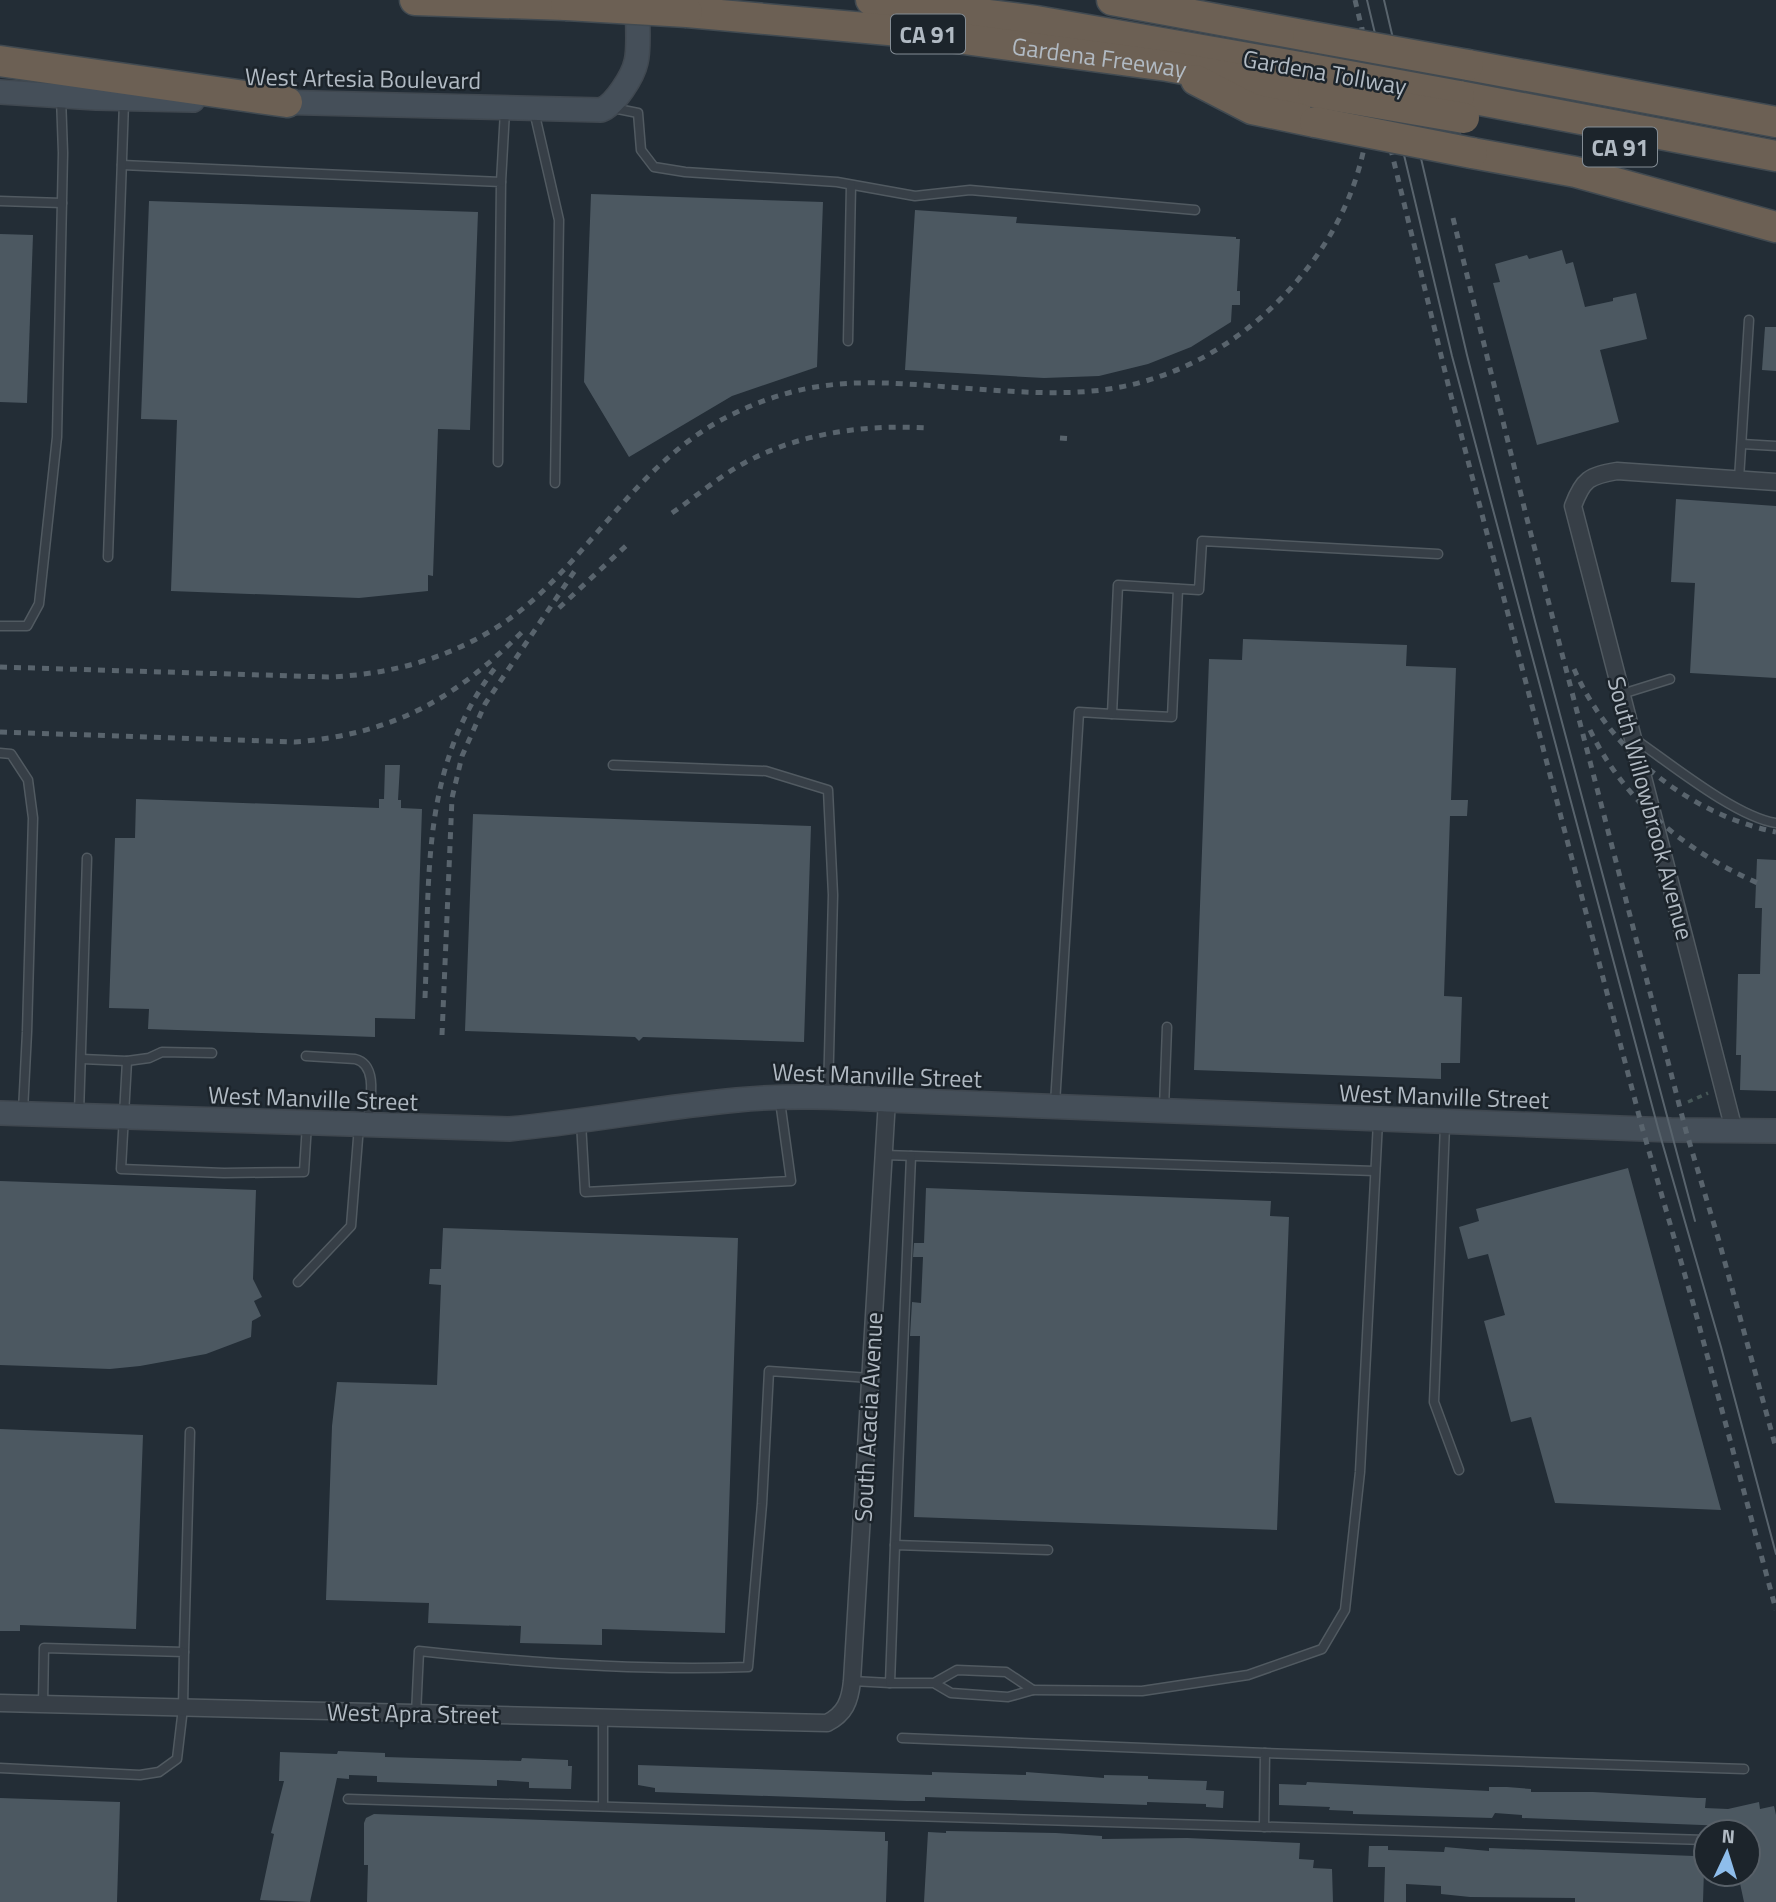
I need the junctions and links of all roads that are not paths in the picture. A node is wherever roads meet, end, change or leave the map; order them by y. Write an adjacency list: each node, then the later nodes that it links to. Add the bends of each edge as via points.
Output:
1 (415, 0): 6 (highway, Gardena Freeway / CA 91, bridge, via 687,12 911,32)
2 (637, 0): 13 (street, via 636,62)
3 (871, 0): 7 (highway, Gardena Tollway, via 1036,20)
4 (1112, 0): 8 (highway, CA 91, bridge)
5 (0, 61): 12 (highway)
6 (1167, 66): 7 (highway, Gardena Freeway / CA 91); 27 (highway, bridge, via 1252,109 1576,172)
7 (1312, 80): 14 (highway, Gardena Tollway, bridge)
8 (1598, 90): 17 (highway, CA 91); 18 (highway, via 1634,116)
9 (0, 92): 10 (street, West Artesia Boulevard)
10 (61, 96): 11 (street, West Artesia Boulevard); 25 (lane)
11 (124, 99): 12 (street, West Artesia Boulevard); 20 (lane)
12 (287, 102): 15 (street, West Artesia Boulevard)
13 (610, 107): 16 (street, West Artesia Boulevard); 23 (lane, via 638,113 640,150 654,167)
14 (1461, 107): 19 (highway, Gardena Tollway); 21 (highway, CA 91)
15 (505, 108): 16 (street, West Artesia Boulevard); 22 (lane)
16 (533, 108): 35 (lane, via 559,220)
17 (1776, 122)
18 (1776, 143)
19 (1776, 156)
20 (122, 165): 22 (lane); 37 (lane)
21 (1776, 175)
22 (501, 182): 32 (lane)
23 (851, 185): 26 (lane, via 915,196 970,190); 29 (lane)
24 (0, 201): 25 (lane)
25 (62, 204): 39 (lane, via 57,437 39,604 27,626)
26 (1195, 209)
27 (1776, 227)
28 (1749, 320): 30 (lane)
29 (848, 341)
30 (1742, 444): 31 (lane); 33 (lane)
31 (1776, 446)
32 (498, 462)
33 (1740, 480): 34 (street); 41 (street, South Willowbrook Avenue, via 1617,471 1594,475 1580,487 1573,506)
34 (1776, 482)
35 (555, 483)
36 (1438, 554): 38 (lane, via 1202,541 1199,590)
37 (108, 557)
38 (1178, 589): 42 (lane, via 1118,584); 43 (lane)
39 (0, 626)
40 (1670, 679): 41 (lane)
41 (1622, 694): 45 (street, South Willowbrook Avenue)
42 (1112, 714): 43 (lane); 58 (lane, via 1079,712)
43 (1172, 717): 44 (lane)
44 (1184, 718)
45 (1633, 739): 48 (lane, via 1727,803); 68 (street, South Willowbrook Avenue)
46 (0, 753): 60 (lane, via 11,754 29,780 33,818 28,1018)
47 (612, 765): 55 (lane, via 766,771 828,790 833,895)
48 (1776, 823)
49 (87, 858): 53 (lane)
50 (1167, 1027): 59 (lane)
51 (212, 1053): 54 (lane, via 162,1052)
52 (306, 1056): 67 (lane, via 355,1059 368,1068 371,1082)
53 (82, 1059): 54 (lane); 61 (lane)
54 (127, 1061): 62 (lane)
55 (828, 1096): 56 (street, West Manville Street); 57 (street, West Manville Street)
56 (779, 1097): 64 (street, West Manville Street); 64 (lane, via 791,1181 585,1192)
57 (887, 1100): 58 (street, West Manville Street); 70 (street, South Acacia Avenue)
58 (1055, 1107): 59 (street, West Manville Street)
59 (1164, 1111): 63 (street, West Manville Street)
60 (11, 1114): 61 (street, West Manville Street)
61 (79, 1116): 62 (street, West Manville Street)
62 (124, 1118): 66 (street, West Manville Street); 66 (lane, via 121,1169 224,1173 304,1172)
63 (1378, 1119): 65 (street, West Manville Street); 72 (lane)
64 (581, 1122): 67 (street, West Manville Street, via 509,1129)
65 (1446, 1122): 68 (street, West Manville Street); 76 (lane, via 1434,1402)
66 (307, 1124): 67 (street, West Manville Street)
67 (363, 1126): 73 (lane, via 351,1226)
68 (1734, 1130): 69 (street, West Manville Street)
69 (1776, 1132)
70 (884, 1155): 71 (lane); 74 (street, South Acacia Avenue)
71 (911, 1156): 72 (lane); 77 (lane)
72 (1375, 1171): 83 (lane, via 1360,1472 1345,1610 1322,1650 1248,1675 1142,1691)
73 (298, 1282)
74 (870, 1378): 80 (street, South Acacia Avenue); 87 (lane, via 769,1371 748,1667 676,1669 419,1651)
75 (190, 1432): 79 (lane)
76 (1459, 1470)
77 (895, 1545): 78 (lane); 81 (lane)
78 (1048, 1550)
79 (184, 1651): 85 (lane, via 44,1648); 86 (lane)
80 (852, 1681): 81 (lane); 89 (street, South Acacia Avenue, via 843,1712)
81 (890, 1683): 82 (lane)
82 (934, 1683): 83 (lane, via 960,1694 1008,1697); 83 (lane, via 957,1670 1006,1672)
83 (1034, 1690)
84 (0, 1703): 85 (street, West Apra Street)
85 (43, 1704): 86 (street, West Apra Street)
86 (183, 1707): 87 (street, West Apra Street); 92 (lane, via 177,1759 159,1772)
87 (416, 1714): 88 (street, West Apra Street)
88 (603, 1718): 89 (street, West Apra Street); 95 (lane)
89 (827, 1723)
90 (902, 1738): 91 (lane)
91 (1265, 1753): 93 (lane); 96 (lane)
92 (0, 1768)
93 (1744, 1769)
94 (348, 1798): 95 (lane)
95 (603, 1806): 96 (lane)
96 (1264, 1827): 97 (lane)
97 (1692, 1840)

